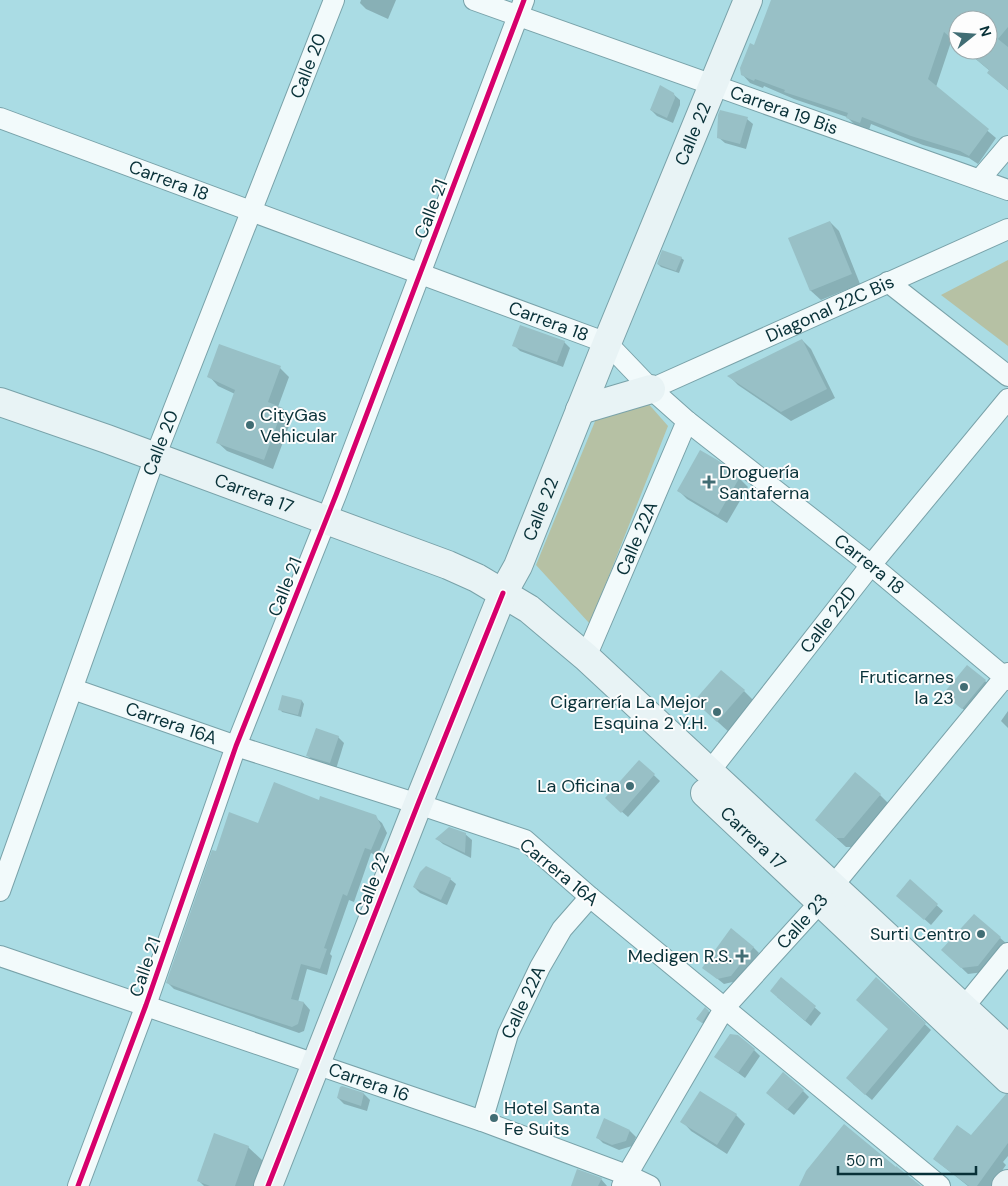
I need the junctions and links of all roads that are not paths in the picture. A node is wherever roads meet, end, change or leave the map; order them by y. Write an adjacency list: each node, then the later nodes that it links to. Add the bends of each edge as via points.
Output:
1 (334, 0): 9 (street, Calle 20)
2 (474, 0): 4 (street, Carrera 19 Bis)
3 (748, 0): 5 (street, Calle 22)
4 (521, 8): 5 (street, Carrera 19 Bis); 11 (street, Calle 21)
5 (712, 84): 8 (street, Carrera 19 Bis); 13 (street, Calle 22)
6 (0, 118): 9 (street, Carrera 18)
7 (1008, 146): 8 (street)
8 (995, 184)
9 (251, 211): 11 (street, Carrera 18); 20 (street, Calle 20)
10 (1008, 229): 12 (street, Diagonal 22C Bis)
11 (421, 274): 13 (street, Carrera 18); 21 (street, Calle 21)
12 (888, 282): 14 (street); 15 (street, Diagonal 22C Bis)
13 (607, 343): 15 (street, Carrera 18); 18 (street, Calle 22)
14 (1008, 376)
15 (651, 389): 18 (street); 19 (street, Carrera 18)
16 (1008, 399): 22 (street, Calle 22D)
17 (0, 402): 20 (street, Carrera 17)
18 (580, 410): 23 (street, Calle 22, via 518,566)
19 (688, 421): 22 (street, Carrera 18); 24 (street, Calle 22A)
20 (155, 457): 21 (street, Carrera 17); 26 (street, Calle 20)
21 (326, 520): 23 (street, Carrera 17, via 448,564); 27 (street, Calle 21)
22 (871, 565): 25 (street, Carrera 18); 28 (street, Calle 22D)
23 (504, 593): 24 (street, Carrera 17, via 529,609); 29 (street, Calle 22); 31 (street, Carrera 17, via 526,622 570,666)
24 (586, 657): 28 (street, Carrera 17)
25 (1007, 676): 31 (street, Calle 23)
26 (73, 689): 27 (street, Carrera 16A); 30 (street, Calle 20)
27 (236, 746): 29 (street, Carrera 16A); 35 (street, Calle 21)
28 (710, 771): 31 (street, Carrera 17)
29 (418, 804): 32 (street, Carrera 16A, via 525,840); 39 (street, Calle 22)
30 (0, 891)
31 (826, 894): 36 (street, Calle 23); 37 (street, Carrera 17); 40 (street, Carrera 17)
32 (590, 897): 36 (street, Carrera 16A); 41 (street, Calle 22A, via 562,929 540,967 508,1034)
33 (1008, 952): 37 (street)
34 (0, 956): 35 (street, Carrera 16)
35 (146, 1005): 39 (street, Carrera 16); 43 (street, Calle 21)
36 (725, 1007): 42 (street, Calle 23); 46 (street, Carrera 16A)
37 (964, 1007): 38 (street, Carrera 17)
38 (1008, 1049)
39 (317, 1063): 41 (street, Carrera 16); 44 (street, Calle 22)
40 (1008, 1079)
41 (482, 1121): 42 (street, Carrera 16)
42 (624, 1181): 45 (street, Carrera 16)
43 (78, 1186)
44 (268, 1186)
45 (650, 1186)
46 (940, 1186)

